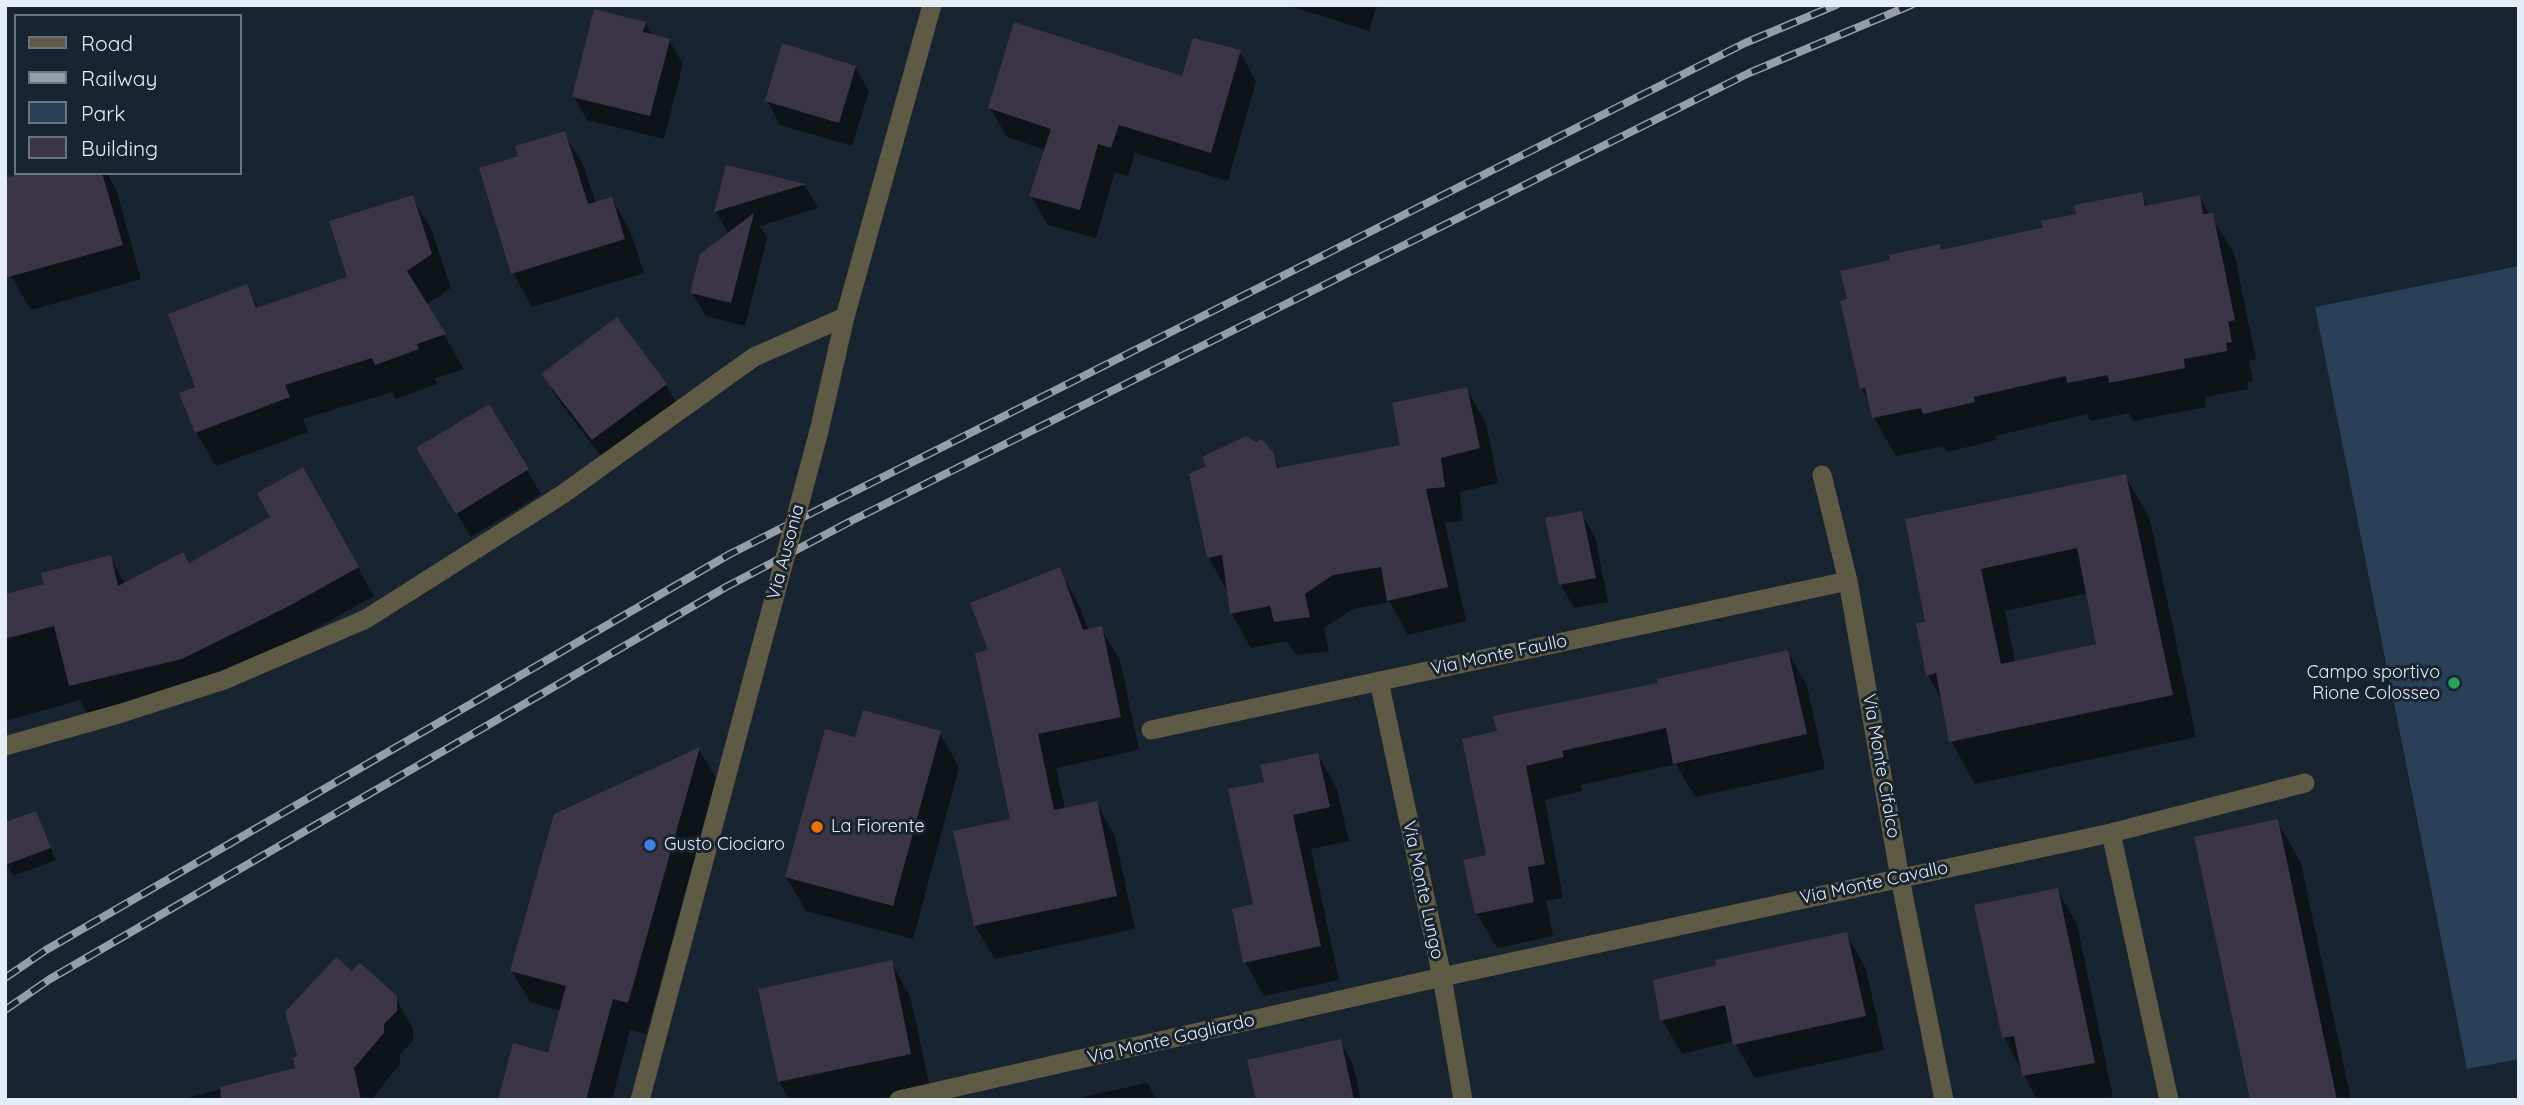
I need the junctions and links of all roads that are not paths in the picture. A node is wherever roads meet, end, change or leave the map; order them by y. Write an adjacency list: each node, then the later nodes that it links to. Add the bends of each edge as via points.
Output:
1 (932, 5): 2 (street, Via Ausonia)
2 (845, 317): 7 (street, via 754,357 563,494 366,619 224,680); 13 (street, Via Ausonia, bridge)
3 (1822, 475): 4 (street, Via Monte Cifalco)
4 (1848, 581): 5 (street, Via Monte Faullo); 10 (street, Via Monte Cifalco)
5 (1379, 681): 6 (street, Via Monte Faullo); 11 (street, Via Monte Lungo)
6 (1151, 730)
7 (5, 746)
8 (2305, 783): 9 (street, Via Monte Cavallo)
9 (2111, 833): 10 (street, Via Monte Cavallo); 17 (street)
10 (1900, 877): 11 (street, Via Monte Cavallo); 16 (street, Via Monte Cifalco)
11 (1442, 977): 12 (street, Via Monte Gagliardo); 15 (street, Via Monte Lungo)
12 (973, 1092): 14 (street, Via Monte Gagliardo)
13 (640, 1100)
14 (899, 1100)
15 (1463, 1100)
16 (1944, 1100)
17 (2169, 1100)

